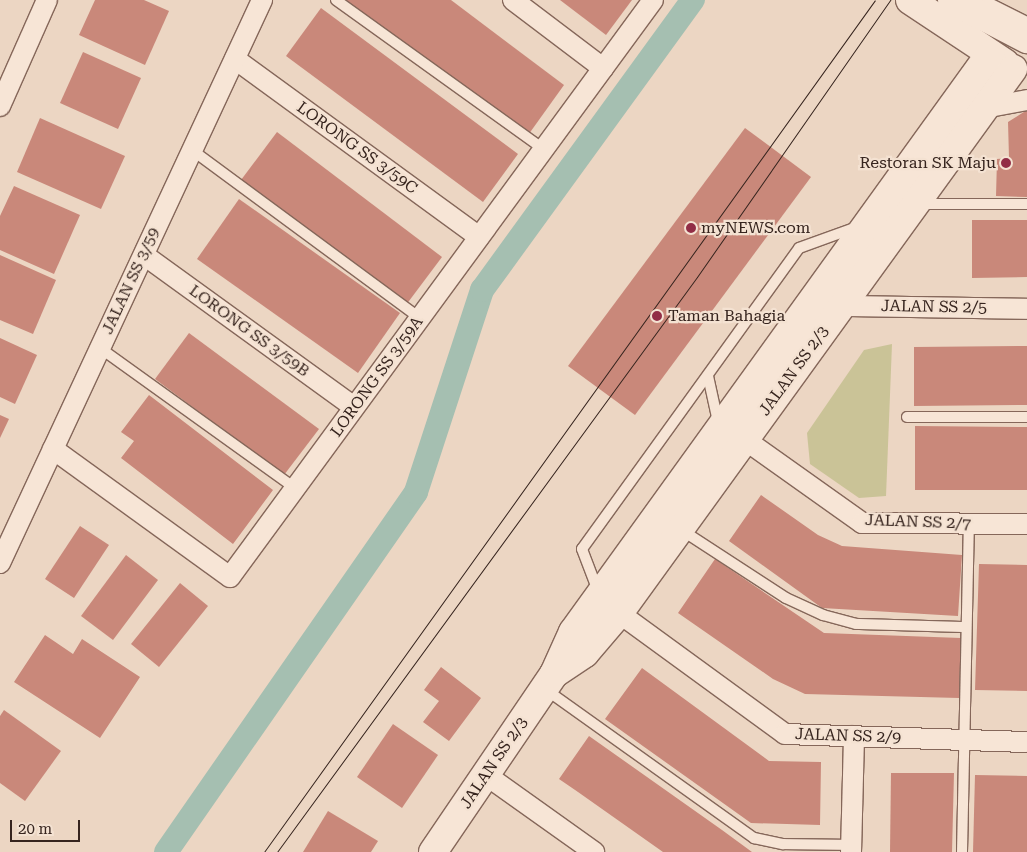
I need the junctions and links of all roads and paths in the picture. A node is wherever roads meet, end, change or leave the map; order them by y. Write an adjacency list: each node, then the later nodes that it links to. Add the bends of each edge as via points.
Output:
1 (47, 0): 13 (street)
2 (262, 0): 10 (street, JALAN SS 3/59)
3 (336, 0): 16 (lane)
4 (513, 0): 11 (street)
5 (653, 0): 11 (street, LORONG SS 3/59A)
6 (910, 0): 9 (main road)
7 (970, 4): 8 (lane); 9 (main road)
8 (1027, 22)
9 (1015, 55): 14 (main road, JALAN SS 2/3); 19 (main road, JALAN SS 2/3)
10 (235, 59): 15 (street, JALAN SS 3/59); 20 (street, LORONG SS 3/59C)
11 (603, 68): 16 (street, LORONG SS 3/59A)
12 (1027, 100): 14 (street)
13 (0, 106)
14 (984, 108): 17 (main road, JALAN SS 2/3)
15 (192, 150): 21 (street, JALAN SS 3/59); 24 (lane)
16 (543, 150): 20 (street, LORONG SS 3/59A)
17 (913, 204): 18 (lane); 22 (main road, JALAN SS 2/3)
18 (1027, 204)
19 (867, 223): 26 (lane, via 799,248); 30 (main road, JALAN SS 2/3)
20 (479, 237): 24 (street, LORONG SS 3/59A)
21 (144, 255): 25 (street, JALAN SS 3/59); 27 (street, LORONG SS 3/59B)
22 (842, 306): 23 (street, JALAN SS 2/5); 30 (main road, JALAN SS 2/3)
23 (1027, 309)
24 (420, 318): 27 (street, LORONG SS 3/59A)
25 (100, 348): 31 (street, JALAN SS 3/59); 32 (lane)
26 (708, 376): 30 (lane); 37 (lane, via 582,550)
27 (354, 407): 32 (street, LORONG SS 3/59A)
28 (907, 417): 29 (lane)
29 (1027, 417)
30 (732, 433): 33 (street, JALAN SS 2/7, via 862,523); 35 (main road, JALAN SS 2/3); 37 (main road, JALAN SS 2/3)
31 (53, 449): 32 (street, LORONG SS 3/59A, via 230,577); 36 (street, JALAN SS 3/59)
32 (295, 488)
33 (969, 524): 34 (street, JALAN SS 2/7); 38 (lane)
34 (1027, 524)
35 (680, 528): 37 (main road, JALAN SS 2/3); 38 (lane, via 786,598 822,615 856,624)
36 (0, 563)
37 (609, 604): 39 (main road, JALAN SS 2/3, via 585,653); 40 (street, JALAN SS 2/9, via 785,734)
38 (966, 627): 41 (lane)
39 (549, 681): 43 (main road, JALAN SS 2/3); 44 (lane, via 754,838 783,844)
40 (854, 736): 41 (street, JALAN SS 2/9); 44 (street)
41 (963, 740): 42 (street, JALAN SS 2/9); 47 (lane)
42 (1027, 742)
43 (486, 775): 45 (main road, JALAN SS 2/3); 46 (street)
44 (851, 849)
45 (433, 852)
46 (594, 852)
47 (962, 852)

